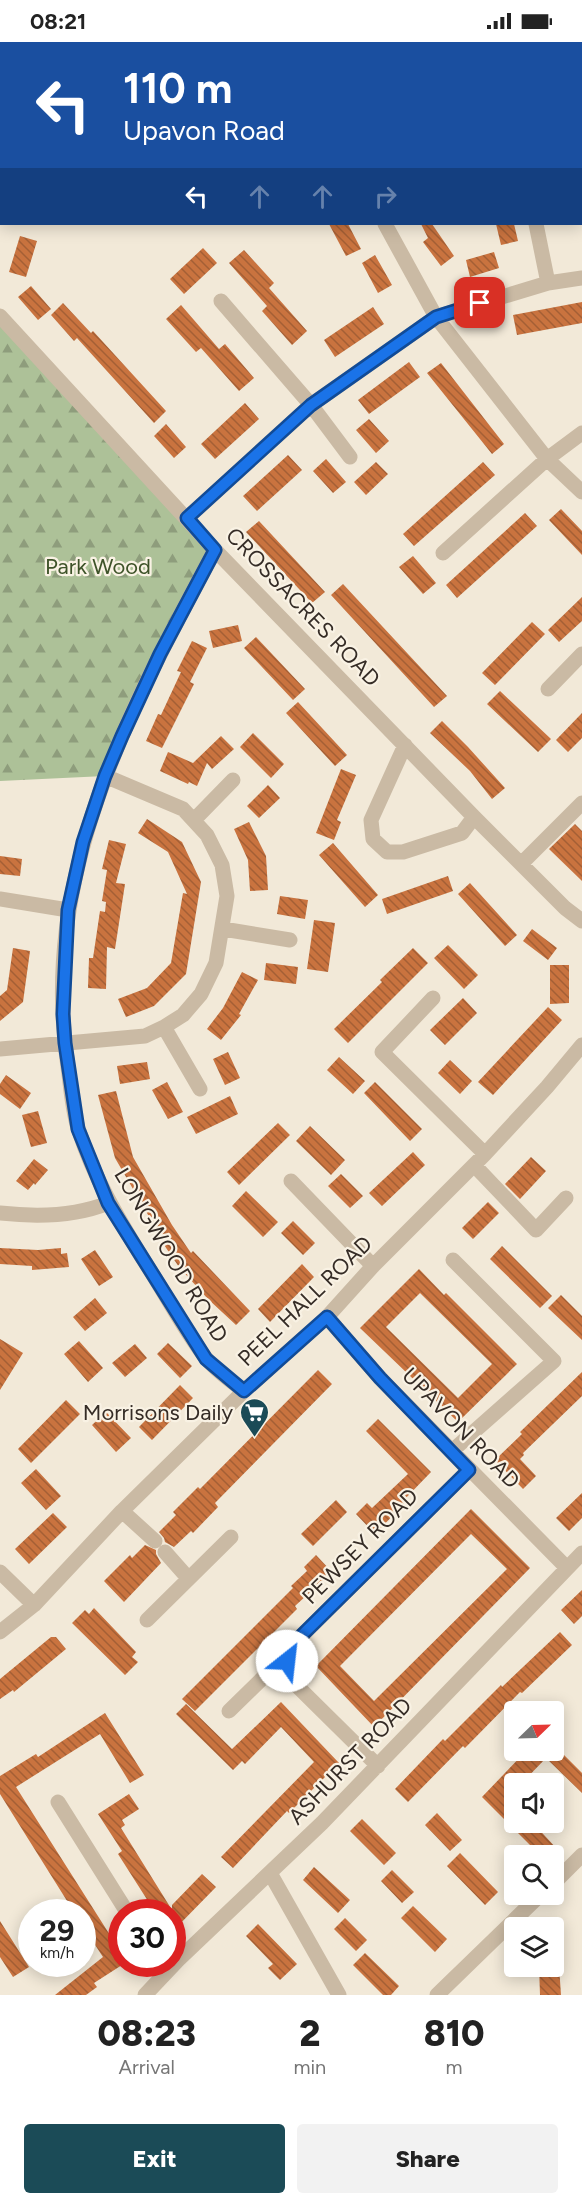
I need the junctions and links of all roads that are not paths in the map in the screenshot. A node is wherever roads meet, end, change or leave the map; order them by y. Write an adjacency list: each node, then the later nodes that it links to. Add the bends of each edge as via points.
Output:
1 (386, 225): 7 (street)
2 (536, 225): 4 (street)
3 (582, 278): 4 (street)
4 (548, 283): 7 (street)
5 (221, 301): 8 (street)
6 (0, 316): 13 (street, CROSSACRES ROAD)
7 (436, 317): 8 (street); 11 (street)
8 (311, 405): 10 (street); 13 (street)
9 (582, 433): 11 (street)
10 (350, 457)
11 (547, 459): 12 (street); 15 (street)
12 (582, 492)
13 (187, 518): 14 (street, CROSSACRES ROAD)
14 (215, 550): 18 (street, CROSSACRES ROAD); 19 (street, LONGWOOD ROAD, via 160,654)
15 (442, 553)
16 (582, 654): 17 (street)
17 (548, 689)
18 (405, 745): 22 (street, CROSSACRES ROAD); 22 (street, via 371,820 373,839 387,852 403,852 462,833)
19 (105, 776): 23 (street, via 183,809); 26 (street, LONGWOOD ROAD, via 83,842)
20 (233, 780): 23 (street)
21 (582, 803): 24 (street)
22 (474, 817): 24 (street, CROSSACRES ROAD)
23 (194, 820): 28 (street, via 207,835 222,866 227,896)
24 (522, 863): 27 (street, CROSSACRES ROAD)
25 (0, 899): 26 (street)
26 (68, 910): 32 (street, LONGWOOD ROAD, via 63,980)
27 (582, 921)
28 (223, 929): 29 (street); 31 (street, via 216,963 201,994)
29 (290, 939)
30 (433, 998): 36 (street, via 382,1052)
31 (165, 1027): 32 (street, via 145,1036); 35 (street)
32 (65, 1043): 34 (street); 39 (street, LONGWOOD ROAD, via 78,1129)
33 (582, 1045): 36 (street, PEEL HALL ROAD)
34 (0, 1049)
35 (200, 1089)
36 (479, 1159): 38 (street, via 536,1230); 42 (street, PEEL HALL ROAD)
37 (291, 1181): 42 (street)
38 (566, 1198)
39 (108, 1203): 40 (street, via 60,1215); 44 (street, LONGWOOD ROAD, via 206,1359)
40 (0, 1213)
41 (453, 1260): 45 (street, via 554,1361)
42 (373, 1266): 43 (street, PEEL HALL ROAD)
43 (327, 1317): 44 (street, PEEL HALL ROAD); 45 (street, UPAVON ROAD)
44 (244, 1391): 47 (street, PEEL HALL ROAD)
45 (452, 1451): 46 (street, UPAVON ROAD)
46 (469, 1470): 50 (street, UPAVON ROAD); 56 (street, PEWSEY ROAD, via 293,1644)
47 (122, 1511): 52 (street); 53 (street, PEEL HALL ROAD)
48 (231, 1537): 52 (street)
49 (582, 1553): 50 (street, ASHURST ROAD)
50 (567, 1568): 58 (street, ASHURST ROAD)
51 (0, 1572): 53 (street)
52 (188, 1578): 54 (street)
53 (34, 1605): 55 (street, PEEL HALL ROAD)
54 (147, 1620)
55 (0, 1632)
56 (287, 1661): 57 (street, via 273,1668); 58 (street, via 294,1683)
57 (229, 1711)
58 (378, 1766): 61 (street, ASHURST ROAD)
59 (58, 1802): 63 (street)
60 (582, 1856): 62 (street)
61 (270, 1873): 65 (street, ASHURST ROAD); 68 (street)
62 (564, 1873)
63 (119, 1899)
64 (531, 1905): 69 (street)
65 (186, 1948)
66 (157, 1977): 67 (street, ASHURST ROAD)
67 (146, 1995)
68 (339, 1995)
69 (437, 1995)

